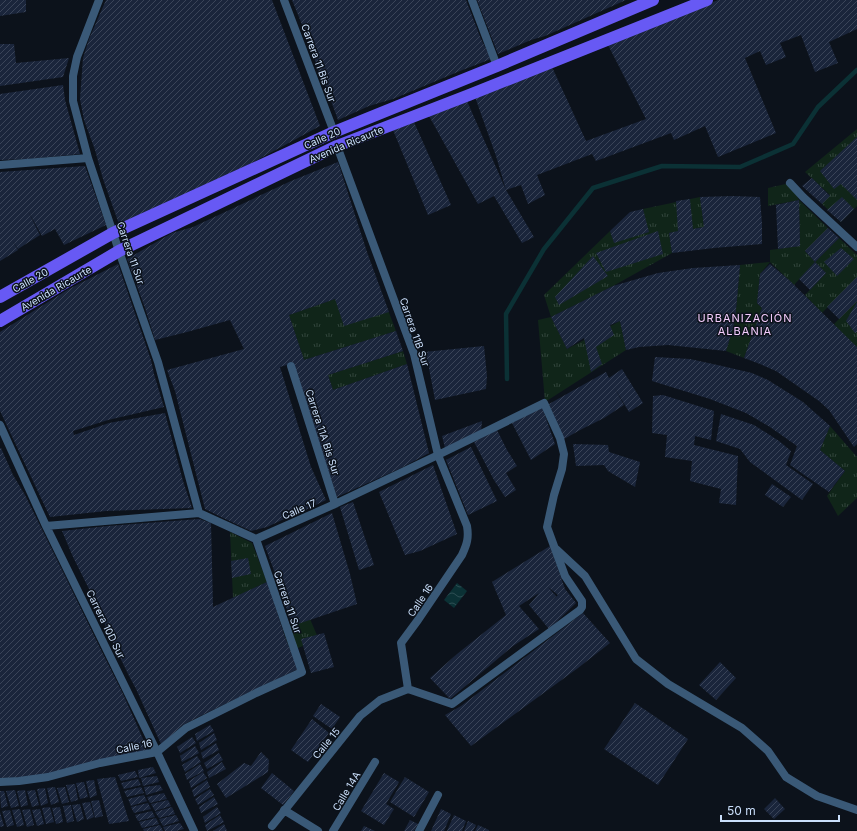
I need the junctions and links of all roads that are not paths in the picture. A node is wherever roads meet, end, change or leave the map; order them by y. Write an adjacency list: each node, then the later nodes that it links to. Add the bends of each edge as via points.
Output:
1 (99, 0): 9 (street, Carrera 11 Sur, via 77,58 73,76 73,101)
2 (284, 0): 7 (street, Carrera 11 Bis Sur)
3 (472, 0): 6 (street)
4 (653, 0): 6 (main road, Calle 20)
5 (707, 0): 8 (main road, Avenida Ricaurte)
6 (498, 66): 7 (main road, Calle 20)
7 (334, 132): 12 (main road, Calle 20)
8 (337, 146): 14 (main road, Avenida Ricaurte); 20 (street, Carrera 11B Sur, via 414,354)
9 (88, 158): 10 (street); 12 (street, Carrera 11 Sur)
10 (0, 165)
11 (790, 183): 13 (street)
12 (113, 233): 14 (street, Carrera 11 Sur); 15 (main road, Calle 20)
13 (857, 248)
14 (119, 251): 16 (main road, Avenida Ricaurte); 22 (street, Carrera 11 Sur, via 158,362)
15 (0, 297)
16 (0, 321)
17 (291, 366): 21 (street, Carrera 11A Bis Sur)
18 (0, 425): 19 (street, Carrera 10D Sur)
19 (4, 442): 23 (street, Carrera 10D Sur)
20 (438, 455): 21 (street, Calle 17); 24 (street, Carrera 11B Sur); 26 (street, Calle 17, via 544,403 560,438 564,454 547,527)
21 (335, 504): 25 (street, Calle 17)
22 (199, 513): 23 (street); 25 (street)
23 (46, 526): 29 (street, Carrera 10D Sur)
24 (467, 526): 28 (street, Calle 16, via 467,545 462,555 401,643)
25 (256, 538): 27 (street, Carrera 11 Sur)
26 (555, 548): 28 (street, via 565,576 582,601 580,610 452,704); 34 (street, via 585,576 636,659 668,684 742,728 768,751 786,777 816,796)
27 (302, 672): 29 (street, Calle 16, via 186,728)
28 (408, 689): 33 (street, Calle 15, via 380,700 360,716)
29 (157, 752): 31 (street, Calle 16, via 100,763 48,777); 36 (street, Carrera 10D Sur)
30 (375, 762): 38 (street, Calle 14A)
31 (0, 782)
32 (438, 795): 39 (street)
33 (284, 810): 35 (street, Calle 15); 37 (street)
34 (857, 810)
35 (272, 826)
36 (194, 831)
37 (318, 831)
38 (333, 831)
39 (418, 831)

